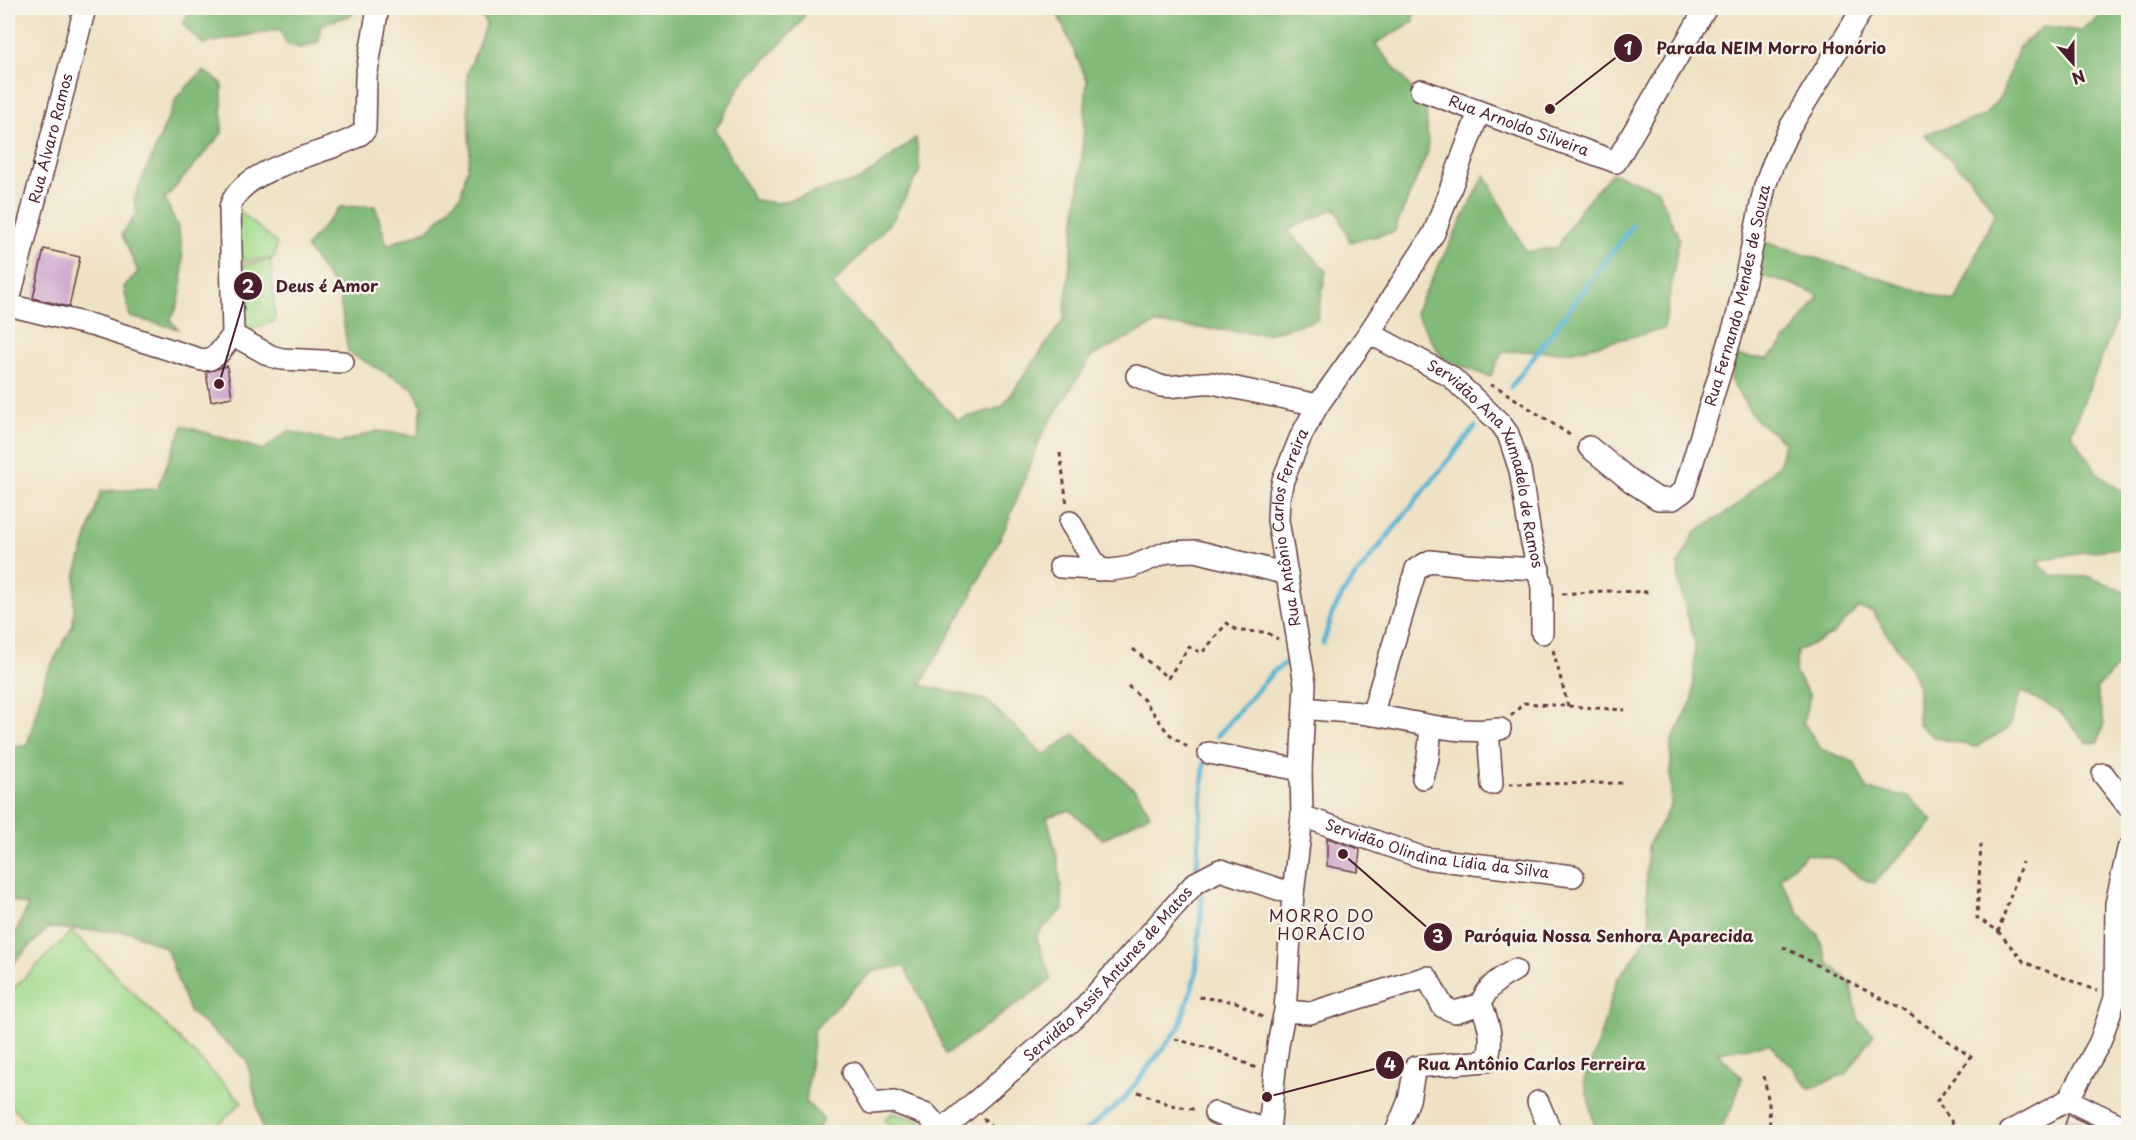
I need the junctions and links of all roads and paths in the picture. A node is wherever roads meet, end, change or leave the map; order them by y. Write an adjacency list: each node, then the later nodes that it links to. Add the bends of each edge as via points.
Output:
1 (85, 8): 7 (street, Rua Álvaro Ramos)
2 (378, 8): 9 (street, via 366,76 365,130 352,140 273,169 247,183 231,200)
3 (1706, 8): 6 (street, Rua Arnoldo Silveira, via 1616,162)
4 (1863, 8): 14 (street, Rua Fernando Mendes de Souza, via 1773,164 1737,317 1684,491 1673,499 1658,499)
5 (1421, 90): 6 (street, Rua Arnoldo Silveira)
6 (1479, 111): 8 (street, Rua Antônio Carlos Ferreira, via 1434,233)
7 (8, 305): 9 (street, via 95,326 202,360 218,354)
8 (1369, 333): 13 (street, Rua Antônio Carlos Ferreira); 18 (street, Servidão Ana Xumadelo de Ramos, via 1450,376 1501,424 1514,447)
9 (233, 335): 10 (street, via 282,359)
10 (344, 362)
11 (1137, 376): 13 (street, via 1160,386 1212,382)
12 (1485, 384): 14 (path, via 1497,387)
13 (1318, 405): 20 (street, Rua Antônio Carlos Ferreira, via 1291,461 1279,498 1278,520)
14 (1589, 447)
15 (1060, 453): 16 (path)
16 (1070, 522): 19 (street)
17 (1060, 567): 19 (street)
18 (1539, 569): 22 (street, Servidão Ana Xumadelo de Ramos); 30 (street, via 1430,561 1416,569)
19 (1099, 570): 20 (street, via 1131,567 1167,552 1196,550)
20 (1287, 574): 25 (street, Rua Antônio Carlos Ferreira)
21 (1648, 592): 22 (path)
22 (1542, 595): 23 (street, Servidão Ana Xumadelo de Ramos)
23 (1542, 633): 27 (path, via 1553,651)
24 (1133, 649): 25 (path, via 1168,678 1189,647 1202,653 1227,623 1238,631 1266,632)
25 (1301, 652): 28 (street, Rua Antônio Carlos Ferreira)
26 (1128, 686): 33 (path, via 1144,700 1168,733 1195,751)
27 (1568, 706): 29 (path); 32 (path, via 1524,703)
28 (1304, 708): 30 (street); 34 (street, Rua Antônio Carlos Ferreira)
29 (1625, 710)
30 (1372, 715): 31 (street)
31 (1431, 727): 32 (street); 36 (street)
32 (1494, 729): 38 (street)
33 (1209, 753): 34 (street)
34 (1301, 770): 40 (street, Rua Antônio Carlos Ferreira)
35 (2103, 774): 39 (street)
36 (1423, 778)
37 (1625, 783): 38 (path)
38 (1492, 784)
39 (2128, 806)
40 (1302, 816): 44 (street, Servidão Olindina Lídia da Silva, via 1424,858); 45 (street, Rua Antônio Carlos Ferreira)
41 (1981, 844): 46 (path, via 1977,918)
42 (2128, 849): 50 (street, via 2116,904)
43 (2022, 862): 46 (path)
44 (1573, 876)
45 (1293, 894): 52 (street, Rua Antônio Carlos Ferreira); 62 (street, Servidão Assis Antunes de Matos, via 1220,870 1195,883 1078,1013)
46 (1998, 933): 50 (path, via 2024,962)
47 (1783, 947): 67 (path, via 1905,1011 1971,1057 1937,1101)
48 (1515, 970): 51 (street, via 1484,993)
49 (1200, 997): 52 (path, via 1236,1002)
50 (2115, 998): 58 (street, via 2100,1042)
51 (1481, 1004): 52 (street, via 1455,1012 1443,1007 1427,977); 64 (street, via 1491,1035 1487,1061 1415,1067 1409,1100)
52 (1283, 1020): 55 (street, Rua Antônio Carlos Ferreira)
53 (1174, 1039): 55 (path, via 1216,1050)
54 (853, 1073): 62 (street, via 871,1104 894,1102 927,1115)
55 (1274, 1076): 63 (street, Rua Antônio Carlos Ferreira)
56 (1764, 1076): 66 (path)
57 (1138, 1092): 60 (path, via 1171,1105)
58 (2068, 1100): 61 (street); 68 (street)
59 (1538, 1102): 65 (street)
60 (1215, 1113): 63 (street)
61 (2127, 1130)
62 (940, 1132)
63 (1269, 1132)
64 (1396, 1132)
65 (1551, 1132)
66 (1770, 1132)
67 (1959, 1132)
68 (2010, 1132)

